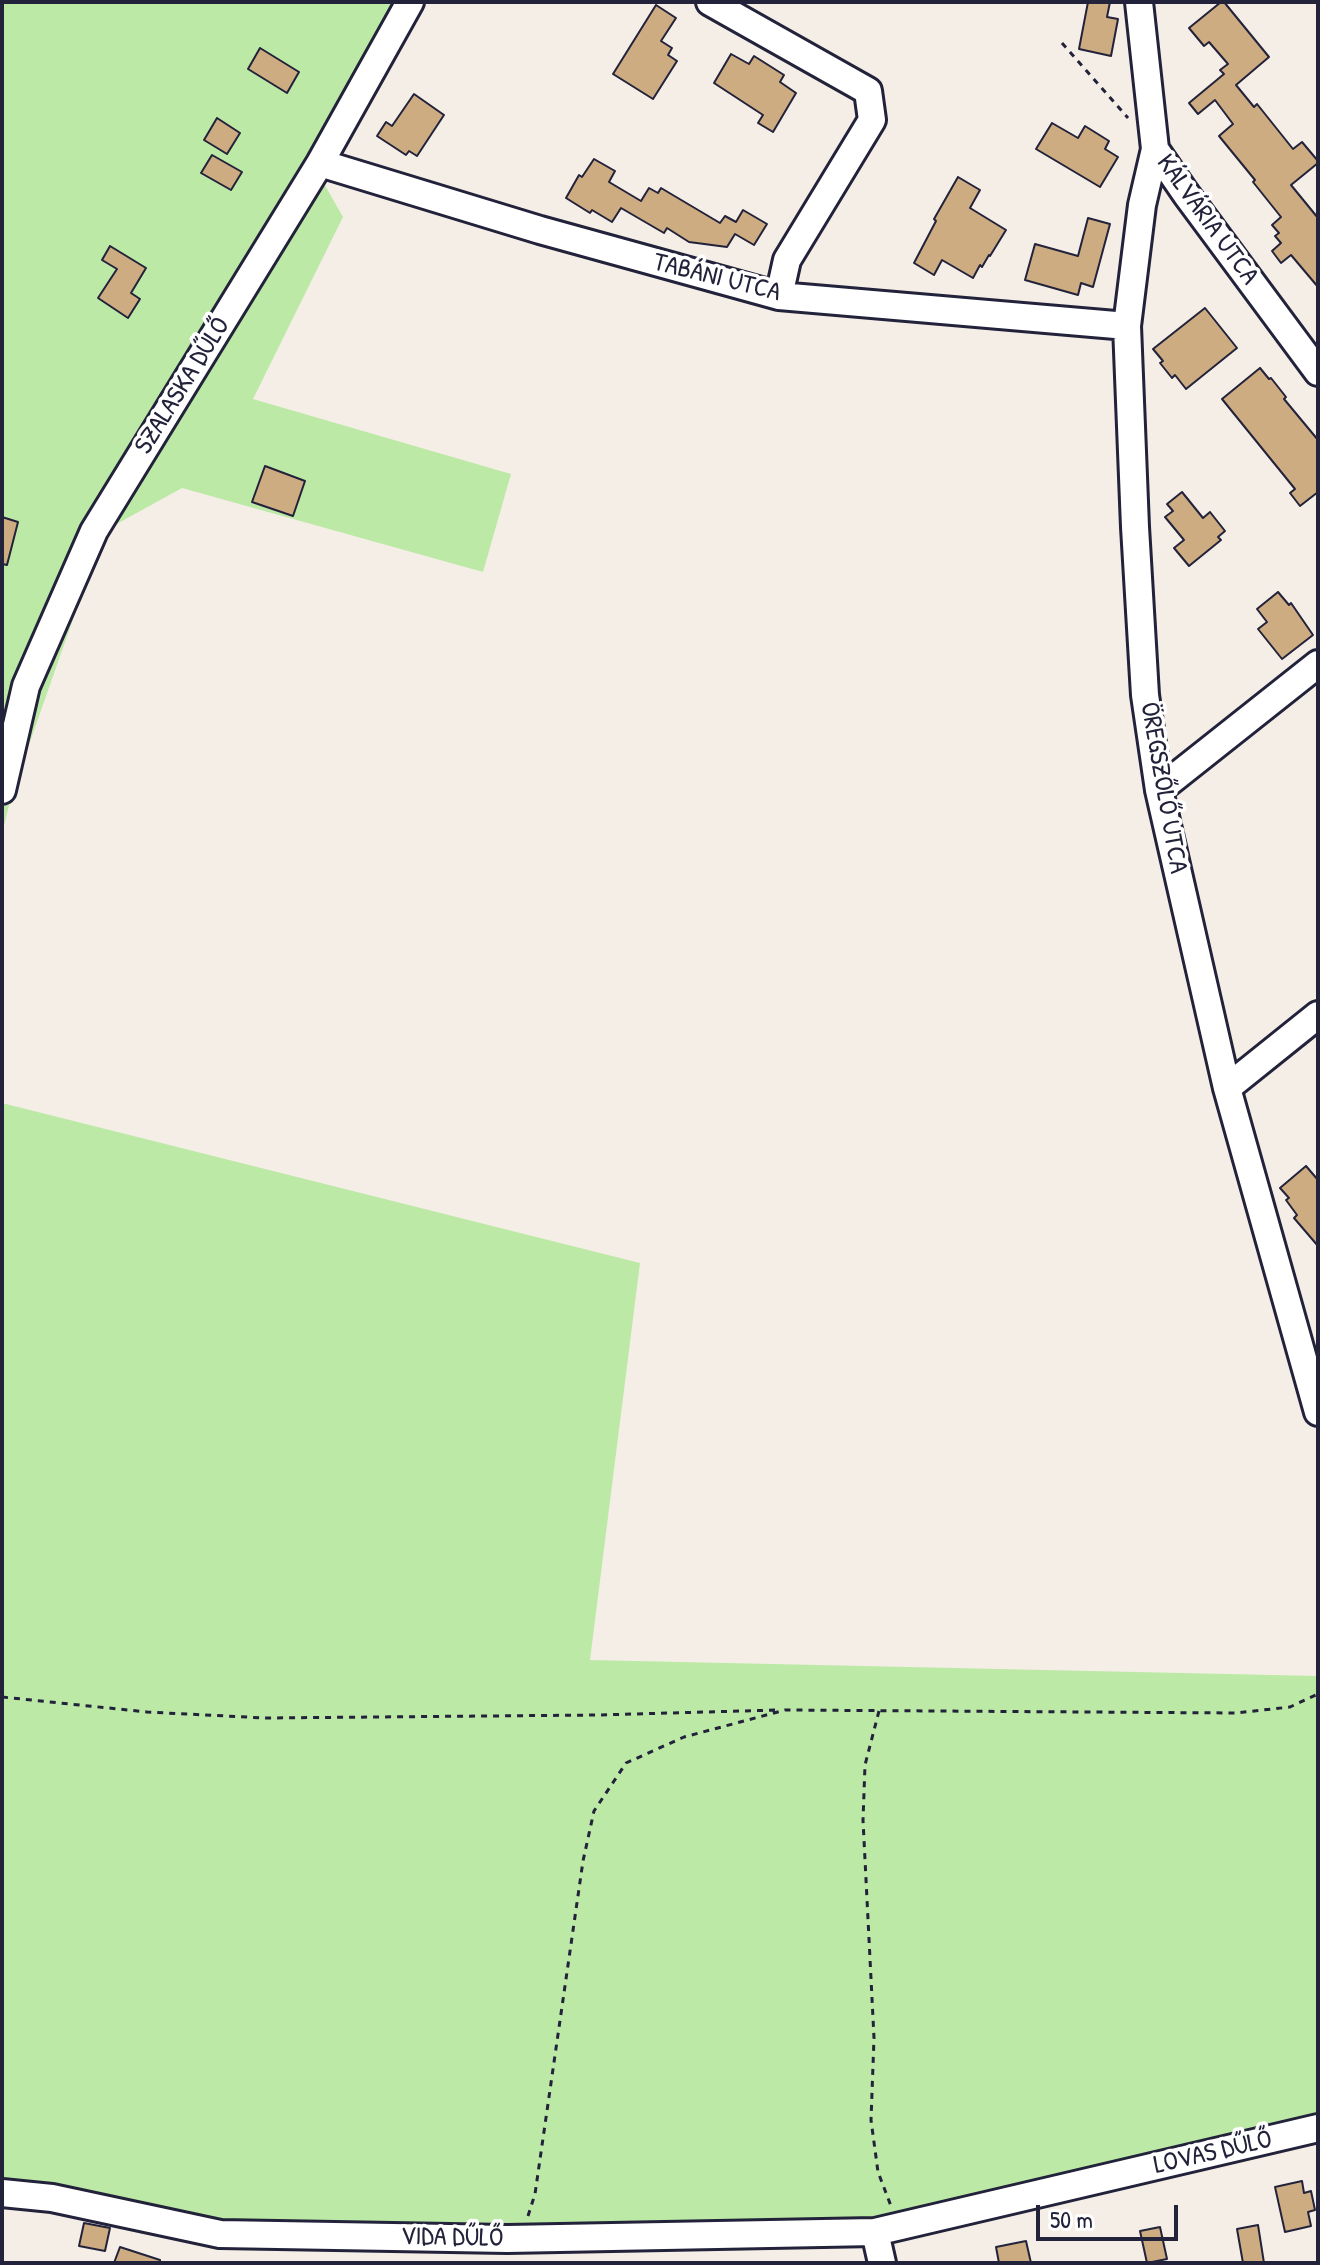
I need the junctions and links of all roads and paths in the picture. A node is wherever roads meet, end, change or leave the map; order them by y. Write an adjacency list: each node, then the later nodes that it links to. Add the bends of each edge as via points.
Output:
1 (410, 2): 6 (street, SZALASKA DŰLŐ)
2 (710, 2): 9 (street, via 868,91 872,120 787,260)
3 (1139, 2): 5 (street, KÁLVÁRIA UTCA)
4 (1062, 43): 5 (path)
5 (1155, 149): 7 (street, KÁLVÁRIA UTCA); 8 (street, ÖREGSZŐLŐ UTCA)
6 (320, 163): 9 (street, TABÁNI UTCA); 13 (street, SZALASKA DŰLŐ, via 94,531 26,686)
7 (1186, 194): 8 (street); 11 (street, KÁLVÁRIA UTCA)
8 (1142, 205): 10 (street, ÖREGSZŐLŐ UTCA)
9 (779, 296): 10 (street, TABÁNI UTCA)
10 (1127, 326): 14 (street, ÖREGSZŐLŐ UTCA, via 1145,695)
11 (1318, 372)
12 (1318, 664): 14 (street)
13 (2, 790)
14 (1159, 790): 16 (street, ÖREGSZŐLŐ UTCA)
15 (1318, 1015): 16 (street)
16 (1227, 1088): 17 (street, ÖREGSZŐLŐ UTCA)
17 (1313, 1368): 18 (street, ÖREGSZŐLŐ UTCA)
18 (1318, 1412)
19 (1318, 1694): 22 (path, via 1290,1707 1236,1713)
20 (2, 1697): 21 (path, via 265,1718)
21 (785, 1710): 22 (path); 27 (path, via 684,1737 626,1763 594,1811 535,2194 527,2221)
22 (879, 1711): 25 (path, via 865,1765 863,1820 874,2038 871,2120 878,2172 890,2205)
23 (1318, 2128): 25 (street, LOVAS DŰLŐ)
24 (2, 2193): 27 (street, VIDA DŰLŐ, via 52,2198 220,2234)
25 (905, 2225): 26 (street, LOVAS DŰLŐ)
26 (875, 2232): 27 (street, VIDA DŰLŐ); 28 (street)
27 (507, 2239)
28 (882, 2263)

